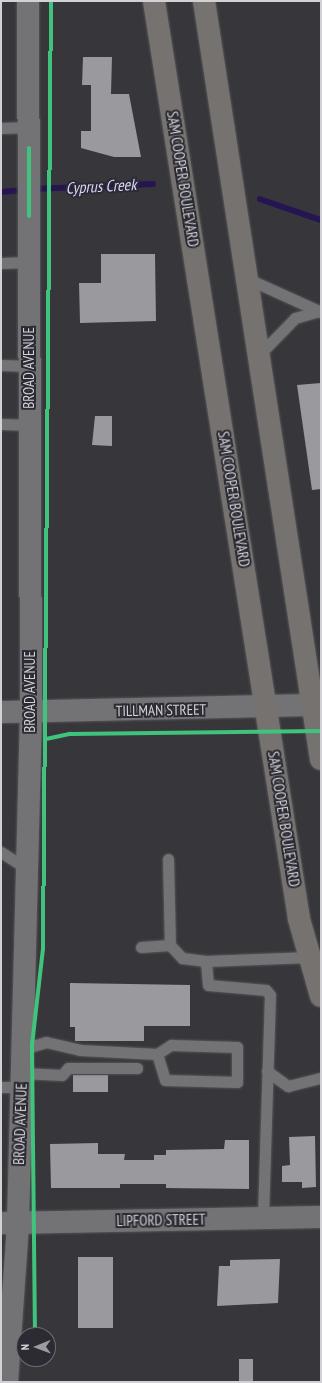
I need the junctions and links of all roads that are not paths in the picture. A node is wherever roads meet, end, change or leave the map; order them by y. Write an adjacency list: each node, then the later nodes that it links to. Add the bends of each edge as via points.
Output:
1 (28, 1): 5 (street, BROAD AVENUE)
2 (154, 1): 16 (main road, SAM COOPER BOULEVARD)
3 (204, 1): 8 (main road)
4 (1, 128): 5 (lane)
5 (29, 138): 6 (street, BROAD AVENUE)
6 (29, 262): 7 (lane); 12 (street, BROAD AVENUE)
7 (1, 263)
8 (246, 278): 9 (lane); 10 (main road)
9 (320, 312): 10 (lane, via 295,318)
10 (258, 356): 15 (main road)
11 (1, 365): 12 (lane)
12 (29, 366): 14 (street, BROAD AVENUE)
13 (1, 424): 14 (lane)
14 (30, 425): 18 (street, BROAD AVENUE)
15 (316, 706): 16 (street, TILLMAN STREET); 19 (main road)
16 (267, 709): 18 (street, TILLMAN STREET); 25 (main road, SAM COOPER BOULEVARD, via 299,919)
17 (1, 712): 18 (street, TILLMAN STREET)
18 (31, 712): 22 (street, BROAD AVENUE)
19 (321, 760)
20 (1, 852): 22 (lane)
21 (168, 858): 23 (lane)
22 (27, 869): 28 (street, BROAD AVENUE)
23 (170, 945): 24 (lane); 26 (lane, via 182,958)
24 (141, 947)
25 (310, 957): 26 (lane); 27 (main road, SAM COOPER BOULEVARD)
26 (206, 961): 31 (lane, via 208,985 266,990 270,996)
27 (321, 996)
28 (22, 1049): 29 (lane, via 46,1042 80,1050); 33 (street, BROAD AVENUE)
29 (157, 1054): 29 (lane, via 171,1045 237,1046 237,1082 165,1080)
30 (137, 1068): 33 (lane, via 68,1068 62,1075)
31 (267, 1071): 32 (lane, via 288,1086); 34 (lane)
32 (321, 1078)
33 (15, 1082): 36 (street, BROAD AVENUE)
34 (263, 1217): 35 (street, LIPFORD STREET); 36 (street, LIPFORD STREET)
35 (321, 1217)
36 (9, 1223): 37 (street, BROAD AVENUE)
37 (7, 1382)

